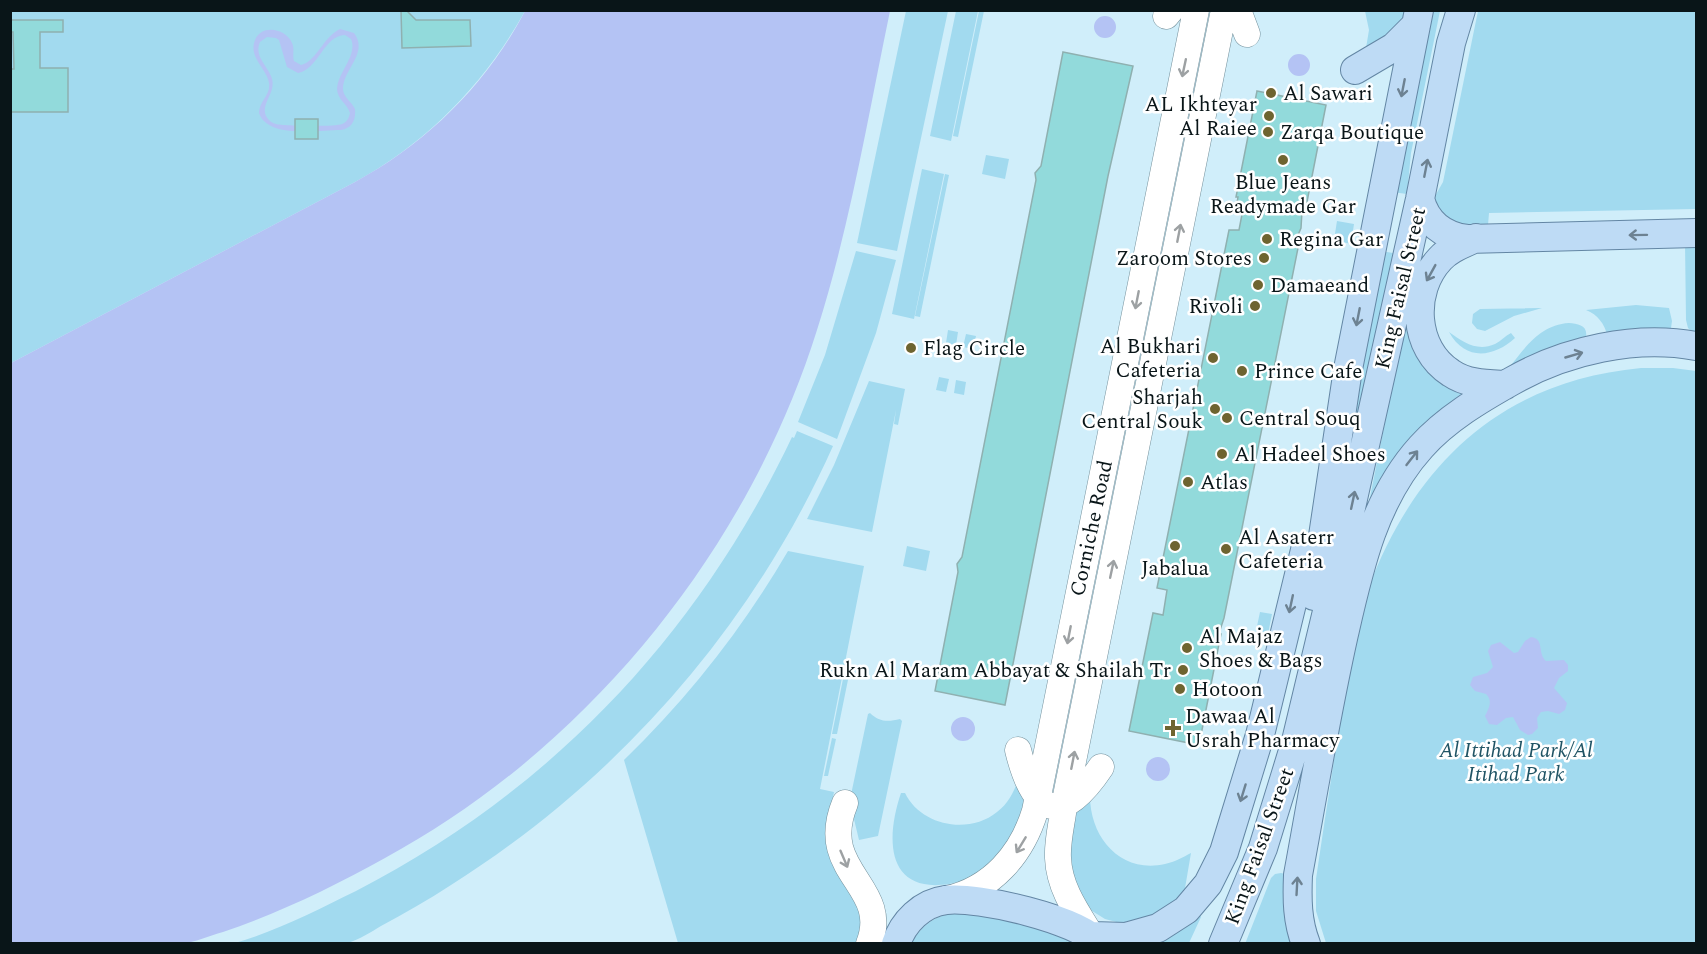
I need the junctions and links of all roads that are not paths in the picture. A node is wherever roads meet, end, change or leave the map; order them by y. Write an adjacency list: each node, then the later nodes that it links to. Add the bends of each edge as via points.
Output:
1 (1196, 10): 21 (main road, Corniche Road, one-way to 21)
2 (1224, 10): 23 (main road, Corniche Road, one-way to 2)
3 (1238, 10): 7 (main road)
4 (1446, 10): 8 (main road, via 1438,43)
5 (1461, 10): 8 (main road, King Faisal Street)
6 (1418, 18): 9 (main road, via 1388,51); 16 (main road, King Faisal Street, one-way to 16, via 1347,369)
7 (1247, 34)
8 (1446, 69): 10 (main road, King Faisal Street, one-way to 8)
9 (1355, 70)
10 (1420, 199): 12 (main road, via 1429,219 1440,230 1457,237); 17 (main road, King Faisal Street, one-way to 10)
11 (1696, 232): 12 (main road, one-way to 12)
12 (1476, 238): 14 (main road, one-way to 14, via 1448,252 1431,271 1421,302 1420,324 1425,344 1436,361 1452,374 1470,381)
13 (1696, 346): 14 (main road, one-way to 13, via 1559,359 1600,348 1646,343)
14 (1505, 385): 15 (main road, one-way to 14, via 1408,463 1434,434)
15 (1388, 496): 17 (main road, via 1375,508); 18 (main road, via 1359,568)
16 (1326, 511): 25 (main road, King Faisal Street, via 1307,633 1288,714); 26 (main road, one-way to 26, via 1303,553 1260,735 1216,869 1198,898 1173,920 1134,935)
17 (1338, 565): 18 (main road, via 1340,602 1331,659); 25 (main road, King Faisal Street, via 1286,777 1263,848)
18 (1334, 673): 30 (main road, one-way to 18, via 1296,903 1298,874)
19 (1018, 750): 21 (main road)
20 (1101, 767): 23 (main road)
21 (1037, 798): 23 (main road, via 1052,807); 24 (main road, Corniche Road, one-way to 24, via 1026,836 1007,864 982,885)
22 (845, 803): 27 (main road, one-way to 27, via 838,822 838,843 845,863 872,906 874,925)
23 (1064, 806): 26 (main road, Corniche Road, via 1058,848 1060,877)
24 (946, 900): 26 (main road, via 1028,912 1080,928); 27 (main road, via 917,912)
25 (1228, 913): 28 (main road, King Faisal Street); 29 (main road, King Faisal Street)
26 (1094, 938)
27 (889, 943)
28 (1205, 944)
29 (1223, 944)
30 (1306, 944)

